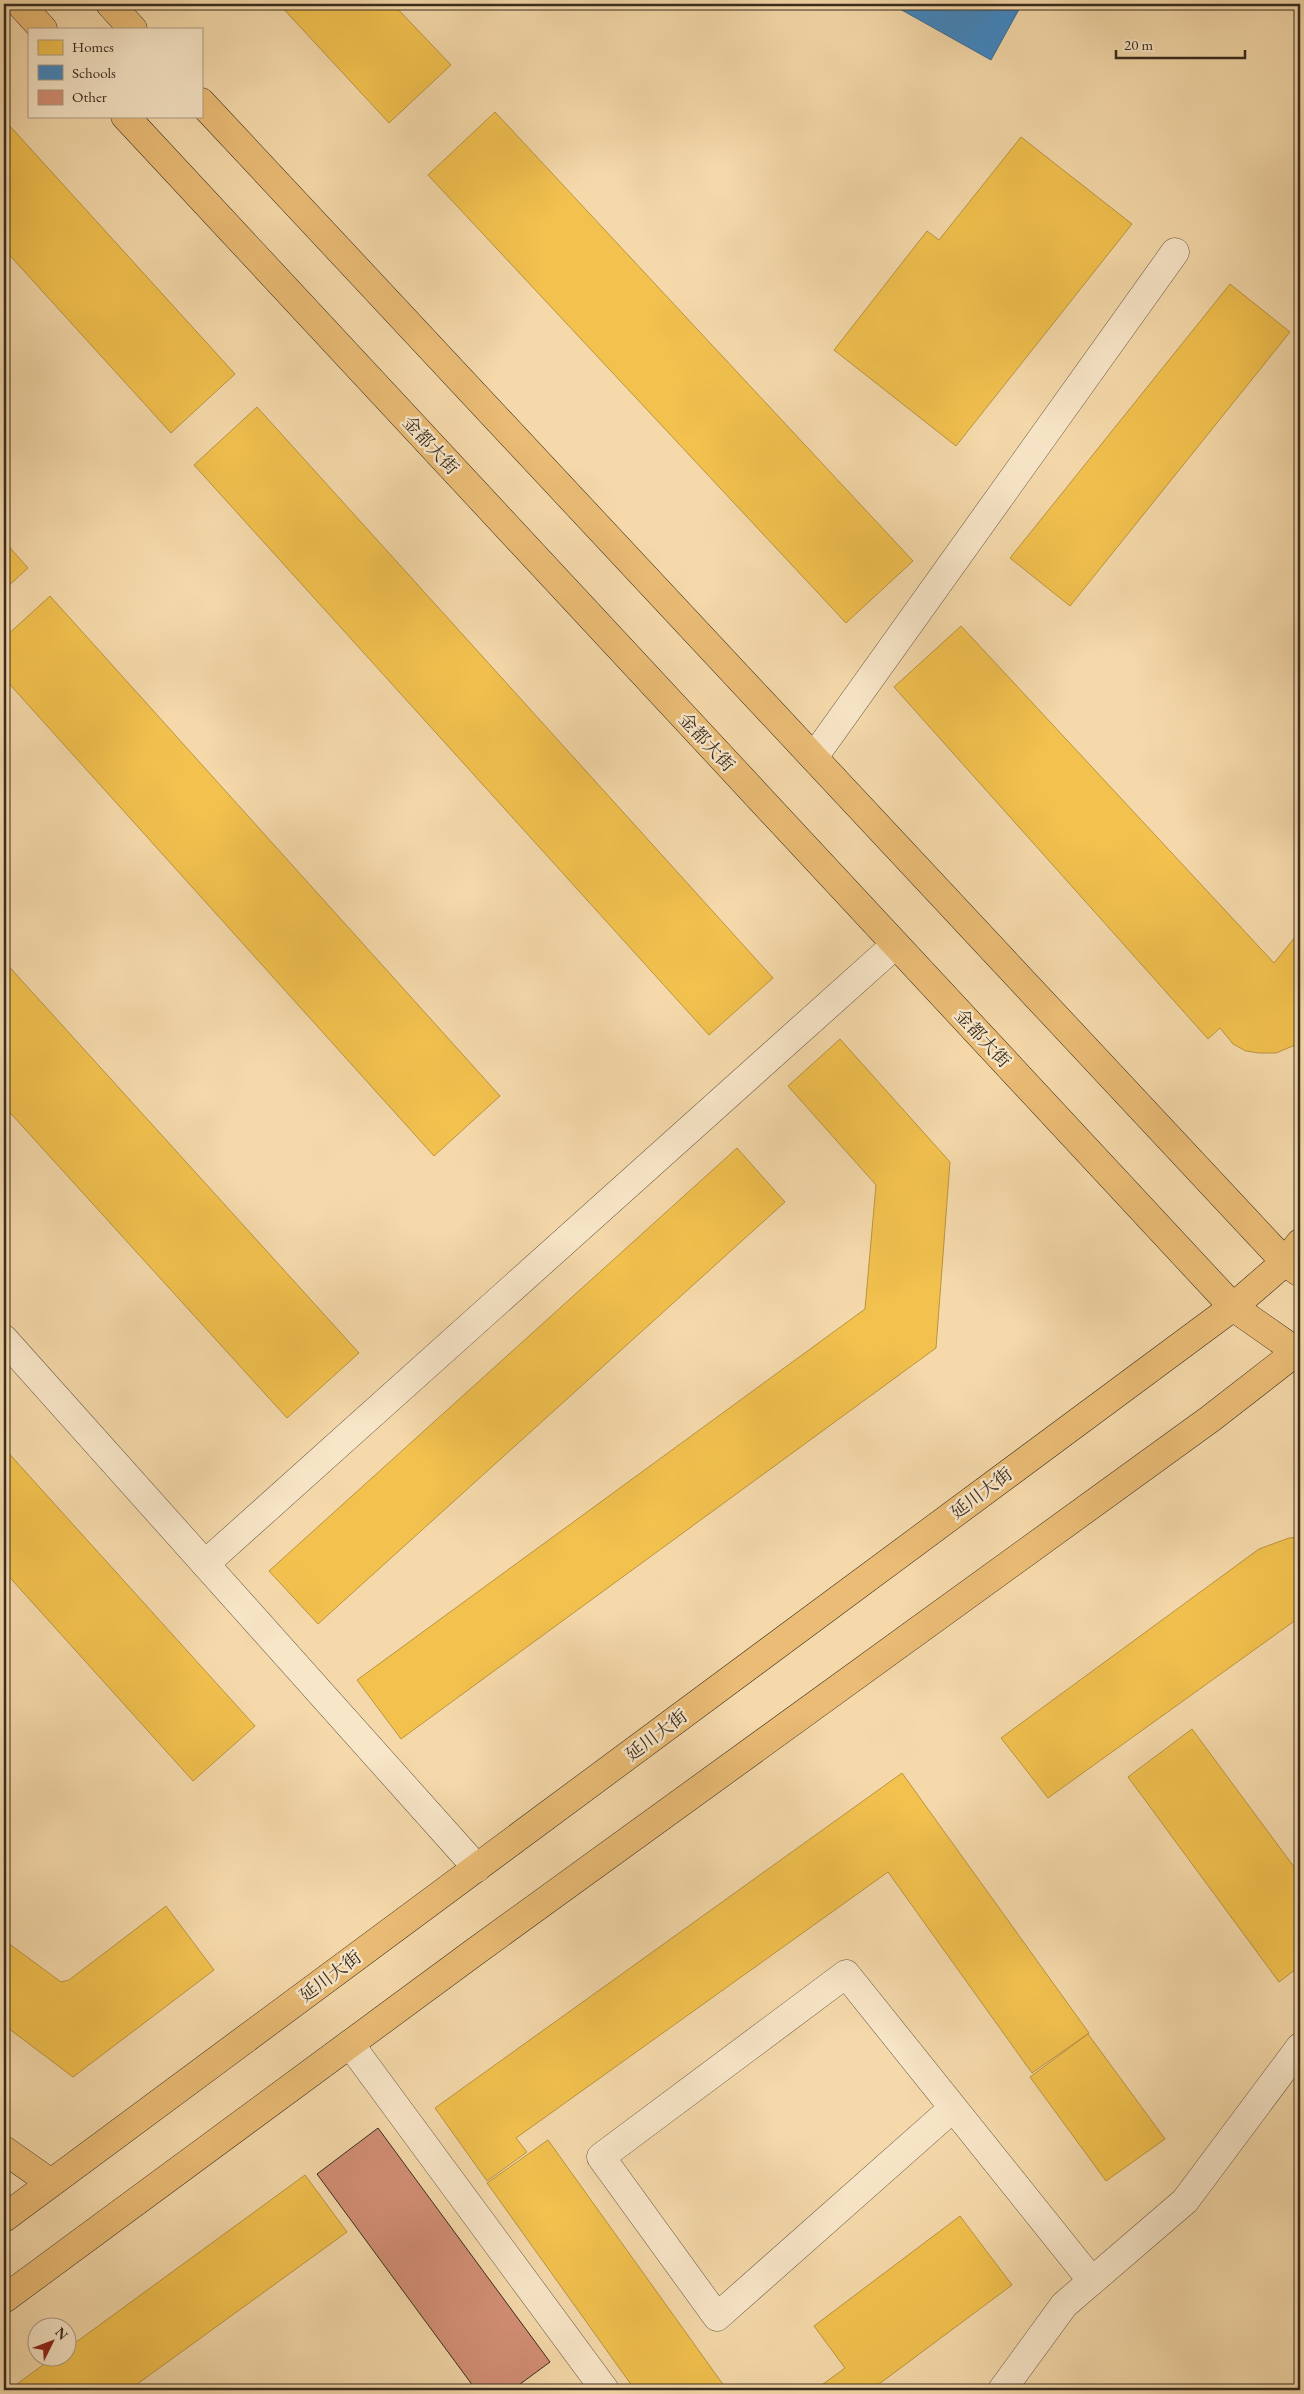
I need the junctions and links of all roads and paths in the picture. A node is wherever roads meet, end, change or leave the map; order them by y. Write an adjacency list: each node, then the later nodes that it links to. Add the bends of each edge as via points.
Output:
1 (20, 4): 3 (main road)
2 (110, 4): 4 (main road)
3 (42, 28)
4 (132, 28)
5 (202, 103): 8 (main road)
6 (127, 118): 9 (main road, 金都大街)
7 (1175, 252): 8 (street)
8 (814, 758): 10 (main road)
9 (896, 945): 11 (main road, 金都大街); 14 (street)
10 (1295, 1259): 11 (main road, 延川大街)
11 (1233, 1307): 13 (main road, 金都大街); 15 (main road, 延川大街)
12 (4, 1339): 14 (street)
13 (1299, 1352): 16 (main road)
14 (205, 1564): 15 (street)
15 (477, 1868): 20 (main road, 延川大街)
16 (350, 2044): 23 (main road); 24 (street)
17 (1300, 2047): 22 (street, via 1185,2201)
18 (953, 2108): 18 (street, via 846,1974 601,2157 717,2317); 22 (street)
19 (4, 2150): 20 (main road)
20 (50, 2183): 21 (main road, 延川大街)
21 (4, 2218)
22 (1092, 2281): 25 (street, via 1064,2305)
23 (4, 2299)
24 (605, 2390)
25 (1002, 2390)

